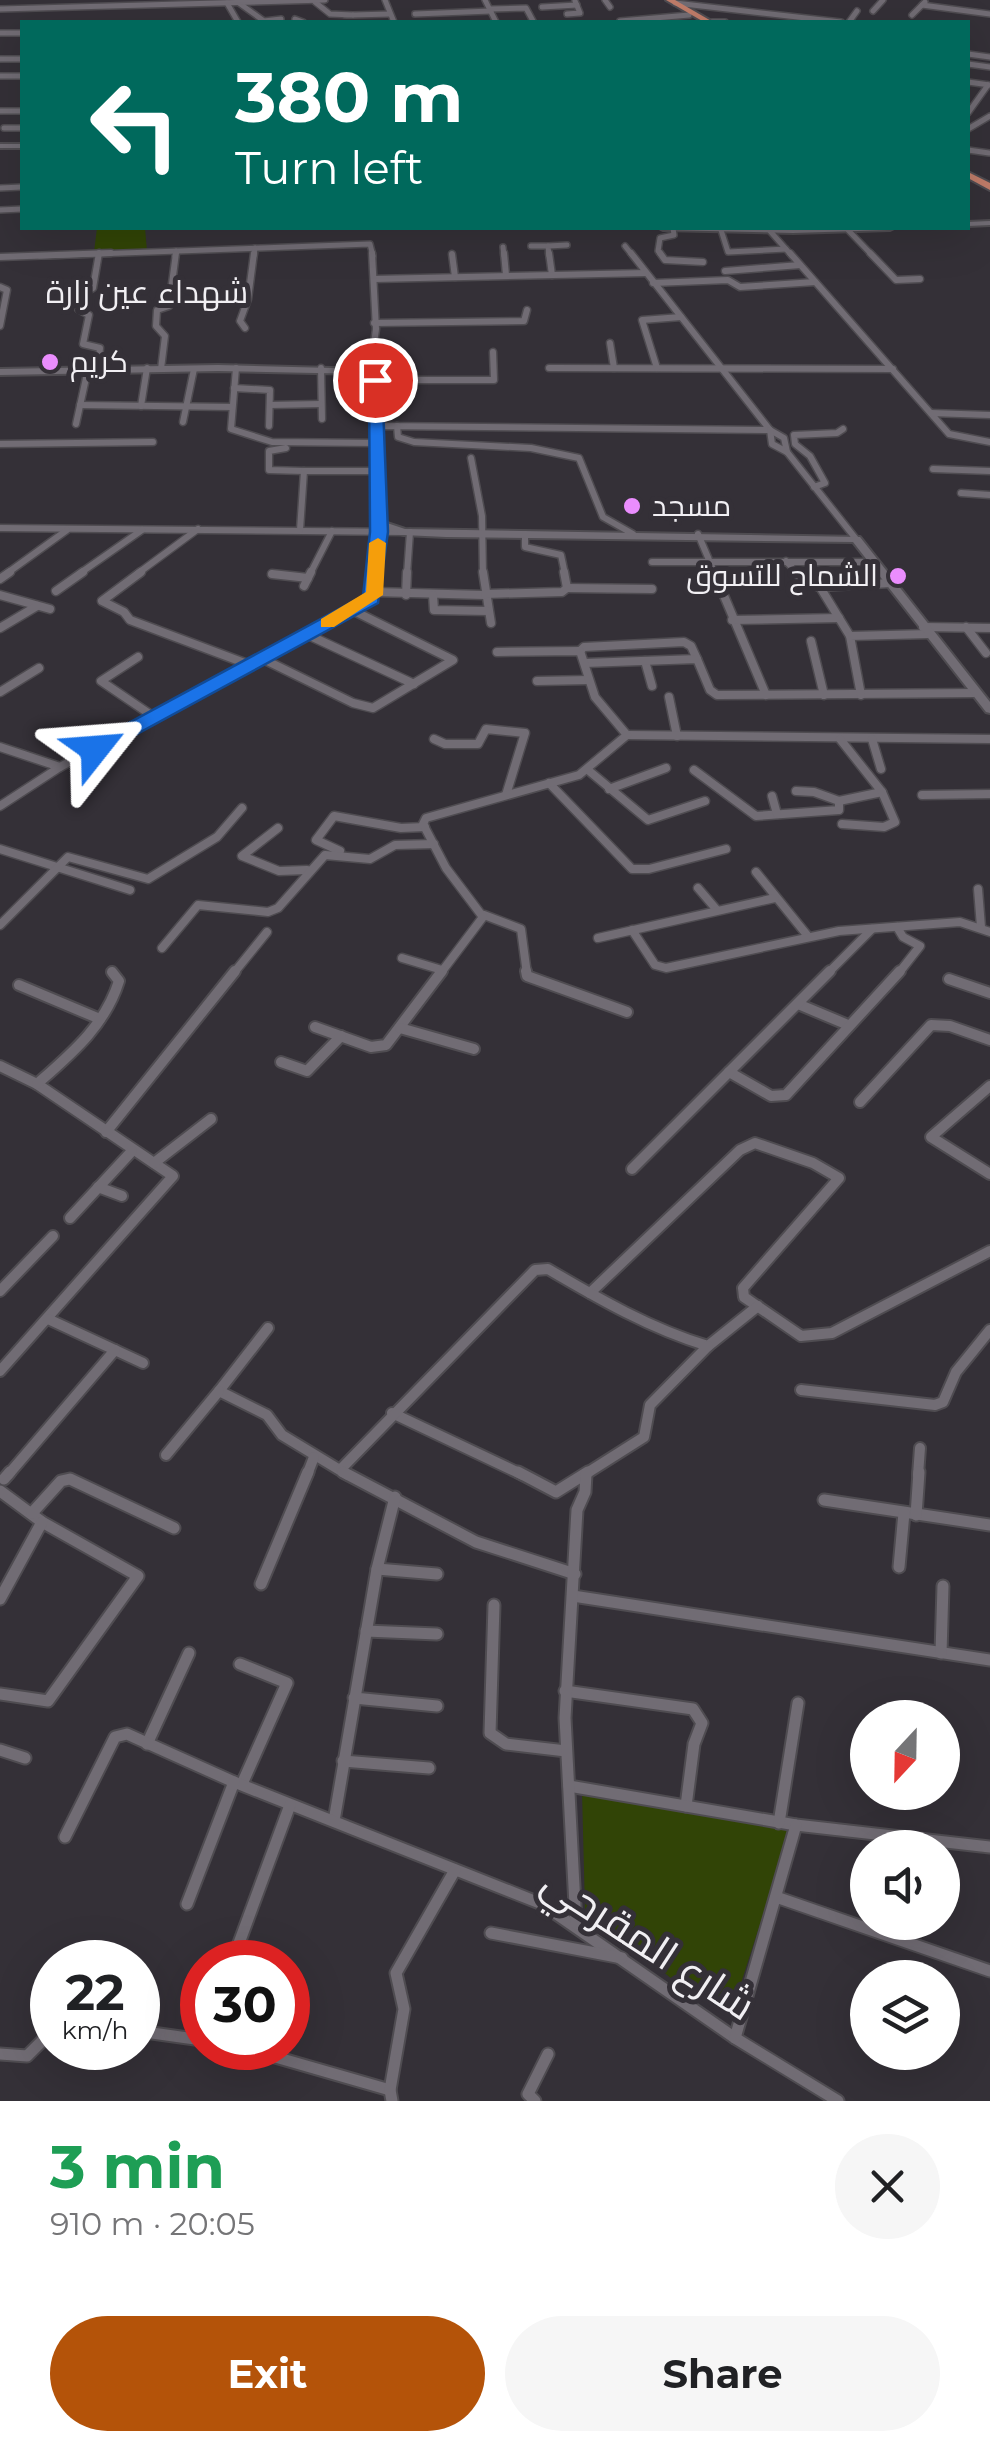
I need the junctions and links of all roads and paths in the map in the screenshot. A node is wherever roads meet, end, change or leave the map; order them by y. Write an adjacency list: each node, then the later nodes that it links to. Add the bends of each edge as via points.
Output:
1 (313, 0): 2 (street); 8 (street); 23 (street, via 324,12)
2 (325, 0)
3 (386, 0): 23 (street)
4 (486, 0): 19 (street)
5 (605, 0): 16 (street)
6 (663, 0): 28 (main road)
7 (883, 0): 22 (street)
8 (300, 1): 12 (street); 20 (street)
9 (673, 1): 39 (main road); 40 (street)
10 (107, 3): 11 (street); 17 (street)
11 (226, 3): 12 (street); 30 (street)
12 (240, 3): 31 (street)
13 (576, 3): 15 (street); 25 (street, via 580,13)
14 (924, 3): 26 (street); 27 (street)
15 (542, 7)
16 (610, 7)
17 (0, 9)
18 (464, 9): 19 (street); 24 (street); 34 (street)
19 (490, 10): 35 (street); 36 (street, via 526,8)
20 (302, 11)
21 (857, 11): 41 (street)
22 (873, 11)
23 (390, 14): 33 (street)
24 (415, 14)
25 (567, 14)
26 (990, 14)
27 (912, 15)
28 (689, 16): 37 (street); 38 (main road)
29 (281, 19): 32 (street)
30 (237, 20)
31 (263, 20)
32 (272, 20)
33 (393, 20)
34 (470, 20)
35 (495, 20)
36 (533, 20)
37 (634, 20)
38 (697, 20)
39 (707, 20)
40 (824, 20)
41 (850, 20)
42 (989, 85): 43 (street)
43 (980, 96): 44 (street); 45 (street)
44 (990, 98)
45 (970, 110)
46 (4, 128): 47 (street)
47 (20, 128)
48 (672, 230): 64 (street, via 674,236 660,238 665,260)
49 (721, 230): 52 (street); 59 (street, via 728,252)
50 (802, 230): 52 (street)
51 (848, 230): 72 (street, via 896,280)
52 (770, 231): 59 (street)
53 (567, 245): 55 (street)
54 (532, 246): 55 (street)
55 (548, 246): 69 (street)
56 (624, 246): 67 (street)
57 (503, 247): 68 (street)
58 (255, 248): 60 (street); 71 (street, via 370,244); 80 (street, via 240,321)
59 (786, 248): 65 (street)
60 (176, 251): 61 (street); 92 (street, via 169,306 157,310 156,326 165,336)
61 (99, 253): 63 (street); 91 (street, via 93,288 80,296 78,309 89,315 83,344 100,348)
62 (452, 254): 70 (street)
63 (0, 256)
64 (703, 262)
65 (800, 265): 66 (street); 73 (street)
66 (725, 271)
67 (646, 273): 69 (street); 74 (street)
68 (506, 275): 69 (street); 70 (street)
69 (552, 275)
70 (455, 277): 71 (street)
71 (374, 279): 78 (street)
72 (920, 279)
73 (815, 282): 74 (street); 90 (street)
74 (654, 283): 77 (street)
75 (0, 287): 79 (street, via 7,290)
76 (527, 310): 78 (street, via 524,321)
77 (681, 317): 88 (street, via 641,321); 89 (street)
78 (374, 323): 95 (street)
79 (0, 326)
80 (245, 328)
81 (610, 342): 87 (street)
82 (492, 352): 95 (street, via 492,381)
83 (147, 368): 91 (street); 92 (street); 100 (street)
84 (236, 368): 85 (street); 93 (street); 96 (street)
85 (321, 368): 95 (street); 98 (street)
86 (549, 368): 87 (street)
87 (614, 368): 88 (street)
88 (656, 368): 89 (street)
89 (722, 368): 90 (street); 112 (street)
90 (892, 368): 103 (street)
91 (93, 369): 94 (street); 99 (street)
92 (161, 369): 93 (street)
93 (194, 369): 101 (street)
94 (0, 372)
95 (372, 376): 109 (street)
96 (234, 388): 97 (street, via 268,389); 102 (street)
97 (270, 404): 98 (street); 108 (street)
98 (320, 404): 105 (street)
99 (80, 406): 100 (street); 107 (street)
100 (140, 406): 101 (street)
101 (188, 406): 102 (street); 106 (street)
102 (232, 407): 116 (street, via 231,430 258,438)
103 (931, 413): 104 (street); 114 (street, via 953,437)
104 (990, 415)
105 (322, 419)
106 (182, 422)
107 (76, 424)
108 (268, 426)
109 (377, 426): 110 (street); 116 (street)
110 (398, 426): 112 (street); 136 (street, via 398,437 414,442 539,449 579,458 603,516)
111 (843, 429): 123 (street, via 793,438 824,483)
112 (770, 430): 117 (street, via 772,444)
113 (153, 442): 115 (street)
114 (990, 442)
115 (0, 444)
116 (376, 445): 121 (street, via 269,451 268,470); 122 (street)
117 (787, 452): 123 (street)
118 (471, 458): 134 (street)
119 (932, 468): 120 (street)
120 (990, 471)
121 (304, 472): 122 (street); 131 (street)
122 (376, 472): 128 (street)
123 (814, 488): 138 (street)
124 (962, 492): 125 (street)
125 (990, 495)
126 (0, 528): 127 (street)
127 (69, 528): 129 (street); 144 (street)
128 (379, 528): 132 (street); 133 (street); 150 (street)
129 (144, 529): 130 (street); 149 (street)
130 (198, 529): 131 (street); 177 (street, via 102,601 130,620)
131 (300, 530): 132 (street)
132 (332, 531): 143 (street, via 306,582)
133 (407, 532): 134 (street); 151 (street)
134 (483, 534): 135 (street); 153 (street)
135 (526, 534): 136 (street); 147 (street, via 525,547 561,556)
136 (633, 534): 137 (street)
137 (698, 534): 138 (street); 139 (street)
138 (856, 538): 142 (street)
139 (708, 560): 140 (street); 141 (street); 160 (street)
140 (786, 561): 142 (street); 146 (street, via 806,583)
141 (652, 562)
142 (873, 562): 145 (street)
143 (272, 574)
144 (0, 579)
145 (890, 584): 146 (street); 165 (street)
146 (820, 587): 159 (street)
147 (567, 588): 148 (street); 153 (street)
148 (652, 589)
149 (56, 591)
150 (375, 592): 151 (street); 157 (street)
151 (406, 595): 152 (street)
152 (433, 595): 153 (street); 158 (street, via 434,610)
153 (484, 595): 158 (street)
154 (0, 596): 155 (street)
155 (38, 606): 156 (street); 162 (street)
156 (50, 609)
157 (352, 610): 166 (street); 181 (street, via 452,660)
158 (488, 612): 161 (street)
159 (839, 618): 160 (street); 167 (street)
160 (732, 620): 185 (street)
161 (491, 623)
162 (0, 628)
163 (966, 628): 164 (street); 165 (street); 171 (street)
164 (990, 628)
165 (926, 630): 167 (street); 184 (street)
166 (306, 634): 173 (street); 181 (street)
167 (850, 636): 187 (street)
168 (811, 641): 186 (street)
169 (580, 651): 170 (street); 174 (street, via 684,642); 176 (street)
170 (497, 652)
171 (986, 653)
172 (138, 658): 190 (street, via 101,681)
173 (261, 658): 177 (street); 181 (street, via 364,707)
174 (697, 659): 175 (street); 185 (street, via 715,695)
175 (645, 661): 176 (street); 182 (street)
176 (584, 663): 179 (street)
177 (250, 665): 190 (street)
178 (39, 668): 183 (street)
179 (589, 680): 180 (street); 191 (street)
180 (536, 681)
181 (414, 684)
182 (652, 686)
183 (0, 692)
184 (975, 694): 187 (street); 189 (street)
185 (766, 695): 186 (street)
186 (824, 695): 187 (street)
187 (861, 695)
188 (670, 697): 192 (street)
189 (990, 710)
190 (154, 717): 198 (street)
191 (627, 735): 192 (street); 201 (street)
192 (678, 736): 194 (street)
193 (872, 738): 194 (street); 195 (street); 200 (street)
194 (840, 739): 206 (street)
195 (990, 739)
196 (434, 740): 208 (street, via 474,745 486,729 525,734)
197 (0, 747): 198 (street)
198 (60, 767): 213 (street)
199 (666, 768): 204 (street)
200 (881, 769)
201 (588, 770): 203 (street); 204 (street)
202 (694, 770): 215 (street, via 748,813)
203 (550, 783): 208 (street); 220 (street, via 632,868)
204 (609, 789): 211 (street, via 648,820)
205 (796, 791): 212 (street)
206 (882, 792): 212 (street); 216 (street, via 894,822)
207 (990, 794): 209 (street)
208 (506, 795): 217 (street, via 430,816)
209 (922, 795)
210 (772, 796): 215 (street)
211 (705, 801)
212 (839, 802): 215 (street, via 839,810)
213 (0, 806)
214 (242, 808): 223 (street, via 218,838 148,879 74,856)
215 (777, 814)
216 (842, 824)
217 (425, 826): 219 (street); 222 (street, via 334,816 316,840)
218 (278, 828): 224 (street, via 242,856 279,872)
219 (434, 844): 222 (street, via 395,845 370,859); 231 (street)
220 (726, 849)
221 (0, 850): 223 (street)
222 (347, 855): 224 (street, via 325,855)
223 (56, 868): 228 (street); 232 (street)
224 (310, 869): 240 (street, via 268,912 198,904)
225 (756, 872): 229 (street)
226 (698, 888): 230 (street)
227 (978, 889): 235 (street)
228 (130, 890)
229 (776, 898): 230 (street); 238 (street)
230 (716, 909): 236 (street)
231 (484, 915): 242 (street); 248 (street, via 520,929 527,976)
232 (0, 925)
233 (897, 927): 234 (street); 235 (street, via 960,922); 250 (street, via 921,948)
234 (872, 928): 238 (street); 247 (street)
235 (985, 929)
236 (632, 930): 238 (street, via 655,965 666,968); 239 (street)
237 (267, 932): 263 (street)
238 (807, 936)
239 (598, 938)
240 (162, 948)
241 (402, 958): 242 (street)
242 (442, 970): 252 (street)
243 (112, 972): 249 (street, via 118,986)
244 (949, 980): 246 (street)
245 (19, 986): 249 (street)
246 (990, 992)
247 (798, 1004): 250 (street); 258 (street)
248 (628, 1012)
249 (100, 1018): 259 (street)
250 (848, 1026): 258 (street, via 782,1098)
251 (316, 1027): 253 (street)
252 (400, 1028): 253 (street, via 382,1047); 255 (street)
253 (341, 1036): 256 (street, via 307,1071)
254 (990, 1040): 261 (street, via 931,1025)
255 (474, 1049)
256 (281, 1062)
257 (0, 1066): 259 (street)
258 (729, 1072): 266 (street)
259 (37, 1084): 263 (street)
260 (990, 1086): 267 (street, via 931,1137)
261 (860, 1102)
262 (212, 1119): 265 (street)
263 (106, 1132): 264 (street)
264 (132, 1151): 265 (street); 268 (street)
265 (154, 1164): 276 (street, via 174,1176)
266 (632, 1170)
267 (990, 1174)
268 (98, 1186): 269 (street); 270 (street)
269 (122, 1196)
270 (70, 1218)
271 (53, 1236): 273 (street)
272 (990, 1252): 275 (street, via 822,1336 801,1336)
273 (0, 1290)
274 (590, 1293): 275 (street, via 755,1143 839,1178 742,1288); 279 (street); 285 (street, via 548,1269 535,1270)
275 (758, 1306): 279 (street)
276 (48, 1319): 280 (street); 282 (street)
277 (268, 1328): 284 (street)
278 (990, 1330): 283 (street, via 935,1405)
279 (708, 1346): 290 (street, via 650,1404 644,1437)
280 (115, 1350): 281 (street); 291 (street)
281 (142, 1363)
282 (0, 1371)
283 (801, 1390)
284 (219, 1391): 287 (street); 288 (street, via 267,1416 282,1436)
285 (392, 1413): 289 (street); 290 (street, via 556,1492)
286 (920, 1448): 294 (street)
287 (166, 1455)
288 (314, 1457): 289 (street); 302 (street)
289 (341, 1469): 292 (street)
290 (586, 1474): 301 (street, via 577,1510)
291 (2, 1485): 295 (street)
292 (395, 1497): 299 (street); 301 (street, via 500,1552)
293 (824, 1500): 294 (street)
294 (910, 1514): 296 (street); 298 (street)
295 (37, 1517): 297 (street, via 61,1480 70,1479); 305 (street); 314 (street, via 138,1576 51,1699)
296 (990, 1525)
297 (174, 1528)
298 (899, 1567)
299 (377, 1570): 300 (street); 307 (street)
300 (437, 1574)
301 (575, 1574): 304 (street)
302 (261, 1584)
303 (943, 1586): 309 (street)
304 (573, 1596): 309 (street); 313 (street)
305 (0, 1599)
306 (494, 1605): 320 (street, via 490,1733 506,1744)
307 (366, 1631): 308 (street); 315 (street)
308 (437, 1634)
309 (941, 1653): 311 (street)
310 (189, 1654): 318 (street)
311 (990, 1660)
312 (240, 1664): 324 (street, via 287,1683)
313 (566, 1691): 320 (street); 327 (street, via 693,1709 702,1723)
314 (0, 1694)
315 (354, 1698): 317 (street); 322 (street)
316 (798, 1703): 329 (street)
317 (437, 1706)
318 (147, 1744): 324 (street, شارع المقرحي); 331 (street, via 127,1734 115,1737)
319 (0, 1750): 321 (street)
320 (566, 1751): 325 (street)
321 (25, 1758)
322 (343, 1761): 323 (street); 328 (street)
323 (429, 1768)
324 (238, 1783): 326 (street, شارع المقرحي); 335 (street)
325 (569, 1786): 327 (street); 336 (street)
326 (290, 1804): 328 (street, شارع المقرحي); 338 (street)
327 (686, 1806): 329 (street)
328 (334, 1821): 333 (street, شارع المقرحي)
329 (779, 1823): 330 (street)
330 (796, 1826): 332 (street); 334 (street)
331 (65, 1837)
332 (990, 1847)
333 (455, 1870): 336 (street, شارع المقرحي); 346 (street, via 396,1973 404,2009)
334 (776, 1897): 340 (street); 341 (street)
335 (187, 1904)
336 (576, 1924): 339 (street, شارع المقرحي)
337 (491, 1933): 339 (street)
338 (240, 1940)
339 (625, 1958): 341 (street, شارع المقرحي)
340 (990, 1971)
341 (734, 2038): 348 (street, شارع المقرحي)
342 (30, 2053): 343 (street)
343 (0, 2054)
344 (548, 2054): 347 (street, via 528,2094)
345 (310, 2070): 346 (street)
346 (391, 2096)
347 (535, 2101)
348 (838, 2101)

